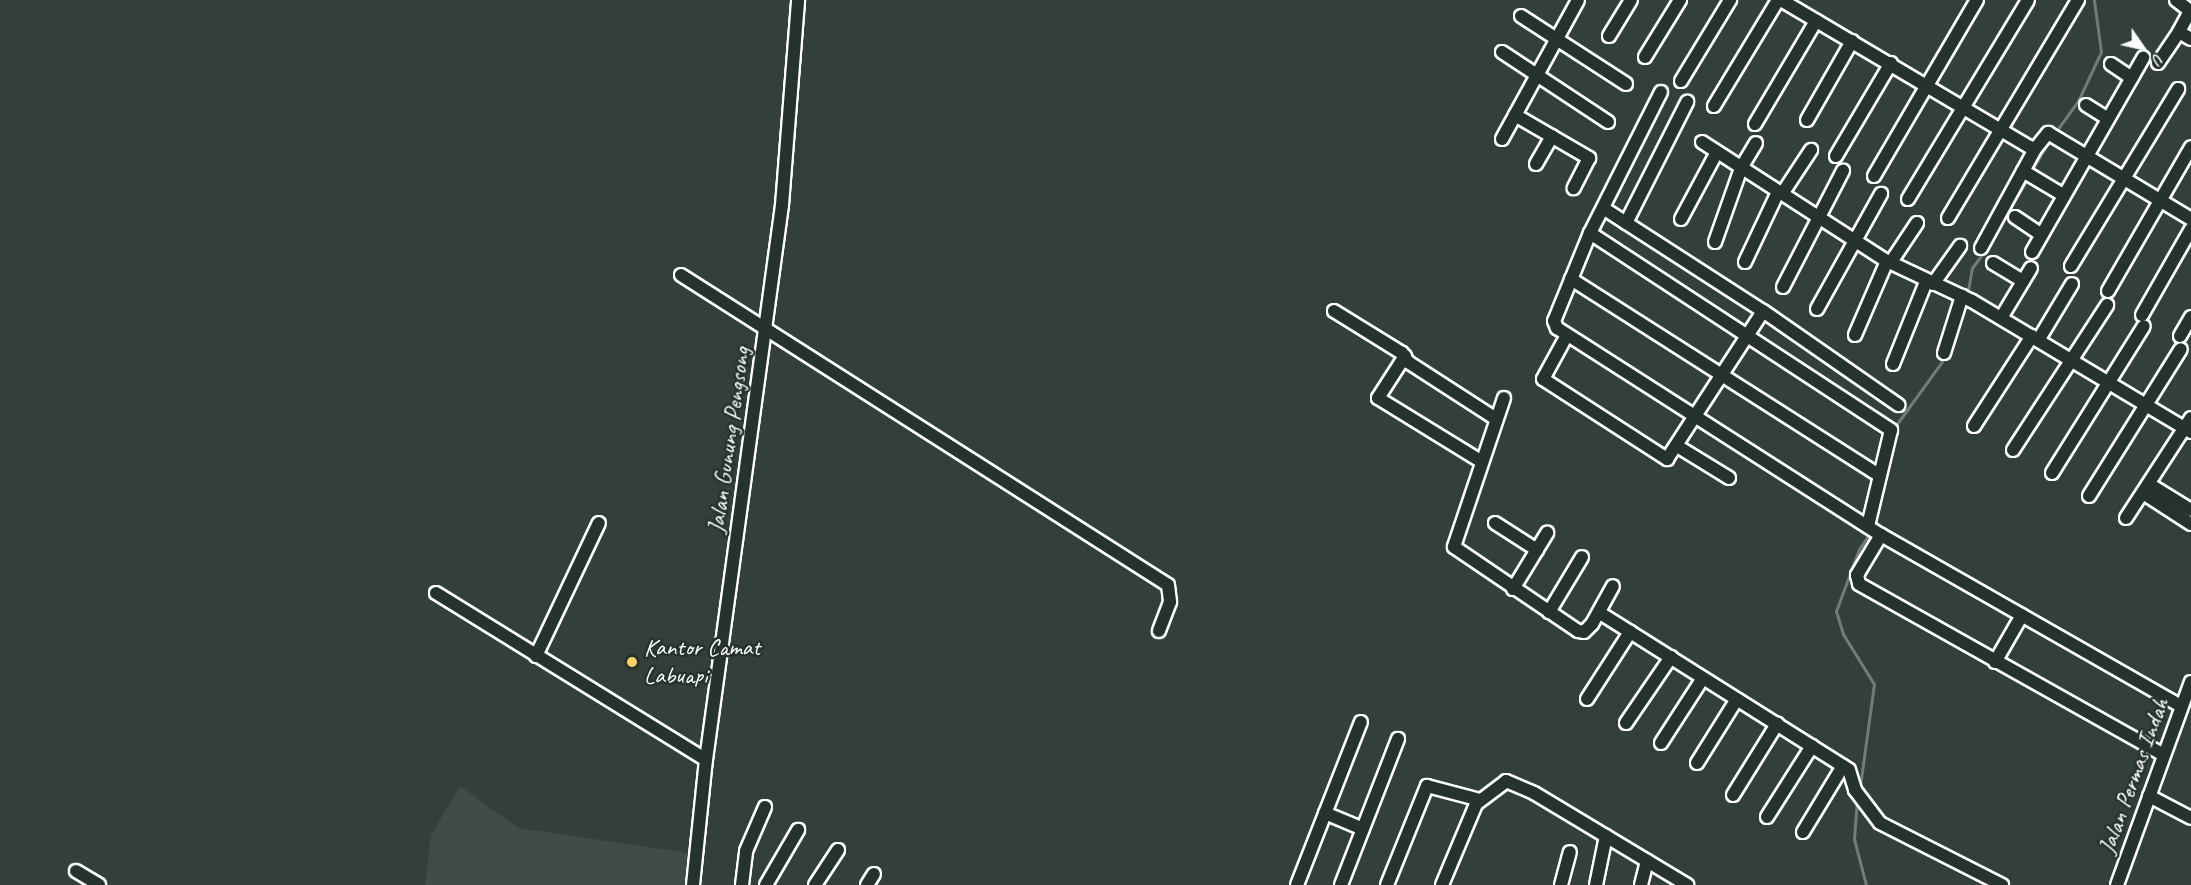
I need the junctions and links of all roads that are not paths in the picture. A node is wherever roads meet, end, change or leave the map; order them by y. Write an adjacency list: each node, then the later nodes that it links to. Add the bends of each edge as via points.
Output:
1 (798, 0): 98 (street, Jalan Gunung Pengsong, via 786,174)
2 (1578, 0): 15 (street)
3 (1631, 0): 14 (street)
4 (1680, 0): 19 (street)
5 (1730, 0): 26 (street)
6 (1780, 0): 12 (street); 33 (street)
7 (1977, 0): 27 (street)
8 (2028, 0): 34 (street)
9 (2078, 0): 40 (street)
10 (2176, 0): 13 (street, via 2190,11)
11 (1521, 16): 15 (street)
12 (1816, 21): 17 (street); 39 (street)
13 (2179, 32): 16 (street); 22 (street)
14 (1609, 36)
15 (1555, 39): 24 (street); 28 (street)
16 (2191, 39)
17 (1852, 41): 21 (street); 37 (street)
18 (1502, 52): 24 (street)
19 (1645, 57)
20 (2143, 58): 25 (street)
21 (1890, 63): 27 (street); 50 (street)
22 (2158, 63)
23 (2110, 64): 25 (street)
24 (1535, 76): 35 (street); 38 (street)
25 (2132, 78): 36 (street)
26 (1681, 81)
27 (1927, 83): 34 (street); 55 (street)
28 (1626, 84)
29 (2178, 89): 56 (street)
30 (1661, 92): 63 (street)
31 (1687, 102): 69 (street)
32 (2086, 105): 36 (street)
33 (1714, 106)
34 (1962, 106): 40 (street); 61 (street)
35 (1515, 115): 41 (street); 42 (street)
36 (2107, 118): 49 (street)
37 (1806, 120)
38 (1608, 122)
39 (1755, 124)
40 (2000, 130): 47 (street); 65 (street)
41 (1552, 136): 51 (street); 57 (street, via 1589,158)
42 (1502, 139)
43 (1702, 142): 48 (street)
44 (1756, 142): 52 (street)
45 (2191, 147): 62 (street)
46 (1811, 150): 58 (street)
47 (2035, 150): 49 (street, via 2053,136); 54 (street)
48 (1718, 152): 52 (street); 67 (street)
49 (2085, 155): 56 (street); 60 (street)
50 (1836, 156)
51 (1536, 164)
52 (1741, 168): 58 (street); 75 (street)
53 (1843, 171): 64 (street)
54 (2029, 174): 60 (street); 77 (street)
55 (1874, 176)
56 (2123, 178): 62 (street); 82 (street)
57 (1574, 188)
58 (1780, 193): 64 (street); 79 (street)
59 (1881, 194): 74 (street)
60 (2063, 195): 73 (street)
61 (1908, 199)
62 (2159, 200): 68 (street); 90 (street)
63 (1604, 208): 69 (street); 72 (street)
64 (1817, 216): 74 (street); 89 (street)
65 (1948, 218)
66 (2015, 218): 73 (street)
67 (1681, 219)
68 (2191, 219)
69 (1626, 222): 95 (street)
70 (1917, 223): 80 (street)
71 (2191, 229): 108 (street)
72 (1590, 233): 85 (street); 100 (street)
73 (2040, 234): 78 (street)
74 (1854, 237): 80 (street); 93 (street)
75 (1715, 242)
76 (1960, 246): 87 (street)
77 (1980, 248)
78 (2032, 252)
79 (1745, 262)
80 (1889, 262): 87 (street); 101 (street)
81 (1993, 263): 86 (street)
82 (2071, 266)
83 (2031, 268): 86 (street)
84 (681, 275): 98 (street)
85 (1571, 279): 99 (street, via 1554,321); 107 (street)
86 (2023, 281): 97 (street)
87 (1930, 283): 91 (street); 106 (street)
88 (2072, 284): 102 (street)
89 (1783, 287)
90 (2108, 291)
91 (1967, 298): 97 (street); 103 (street)
92 (2108, 305): 105 (street)
93 (1817, 309)
94 (1334, 311): 104 (street)
95 (1762, 311): 100 (street); 111 (street)
96 (2191, 317): 110 (street)
97 (2001, 318): 102 (street)
98 (765, 326): 139 (street, via 1168,585 1170,602); 156 (street, Jalan Gunung Pengsong)
99 (1567, 335): 112 (street); 116 (street, via 1544,380 1666,458)
100 (1747, 335): 107 (street); 120 (street, via 1891,430)
101 (1855, 335)
102 (2036, 337): 105 (street); 114 (street)
103 (1944, 353)
104 (1405, 356): 113 (street); 118 (street, via 1378,398)
105 (2072, 359): 108 (street); 117 (street)
106 (1893, 364)
107 (1721, 375): 112 (street); 120 (street)
108 (2110, 380): 110 (street); 119 (street)
109 (1504, 398): 113 (street)
110 (2146, 404): 115 (street); 123 (street)
111 (1898, 405)
112 (1695, 417): 116 (street); 129 (street)
113 (1496, 419): 118 (street)
114 (1974, 426)
115 (2189, 426): 122 (street)
116 (1677, 446): 121 (street)
117 (2013, 450)
118 (1482, 462): 134 (street, via 1455,546)
119 (2052, 473)
120 (1880, 476): 129 (street)
121 (1729, 478)
122 (2146, 488): 124 (street); 125 (street); 128 (street)
123 (2089, 496)
124 (2191, 510)
125 (2126, 518)
126 (600, 523): 141 (street)
127 (1496, 523): 131 (street)
128 (2191, 524)
129 (1874, 531): 138 (street); 143 (street, via 1857,575 1859,584)
130 (1547, 533): 131 (street)
131 (1537, 550): 134 (street)
132 (1581, 557): 136 (street)
133 (1613, 586): 137 (street)
134 (1514, 589): 136 (street)
135 (436, 593): 141 (street)
136 (1549, 612): 137 (street, via 1584,632)
137 (1600, 613): 140 (street)
138 (2022, 615): 143 (street); 148 (street)
139 (1159, 631)
140 (1630, 632): 142 (street); 146 (street)
141 (536, 656): 156 (street)
142 (1671, 657): 144 (street); 150 (street)
143 (1995, 662): 155 (street)
144 (1703, 678): 147 (street); 153 (street)
145 (2191, 682): 148 (street, Jalan Permas Indah)
146 (1587, 699)
147 (1737, 699): 151 (street); 157 (street)
148 (2181, 706): 155 (street, Jalan Permas Indah)
149 (1361, 722): 163 (street)
150 (1626, 723)
151 (1777, 724): 154 (street); 159 (street)
152 (1398, 739): 166 (street)
153 (1661, 743)
154 (1812, 746): 158 (street); 164 (street)
155 (2162, 754): 160 (street, Jalan Permas Indah)
156 (706, 760): 176 (street, Jalan Gunung Pengsong)
157 (1696, 764)
158 (1844, 766): 168 (street); 189 (street, via 1852,774 1858,794 1880,823)
159 (1733, 795)
160 (2149, 796): 165 (street); 190 (street, Jalan Permas Indah)
161 (1480, 800): 169 (street, via 1498,784 1510,782); 183 (street, via 1427,786); 184 (street)
162 (765, 807): 177 (street, via 746,851)
163 (1325, 813): 166 (street); 181 (street)
164 (1767, 817)
165 (2191, 818)
166 (1363, 829): 182 (street)
167 (798, 830): 178 (street)
168 (1803, 832)
169 (1606, 837): 172 (street); 186 (street)
170 (838, 850): 179 (street)
171 (1570, 852): 185 (street)
172 (1647, 861): 187 (street); 188 (street)
173 (76, 871): 175 (street)
174 (874, 874): 180 (street)
175 (99, 885)
176 (693, 885)
177 (742, 885)
178 (766, 885)
179 (815, 885)
180 (867, 885)
181 (1297, 885)
182 (1341, 885)
183 (1387, 885)
184 (1442, 885)
185 (1561, 885)
186 (1596, 885)
187 (1641, 885)
188 (1686, 885)
189 (2002, 885)
190 (2117, 885)

